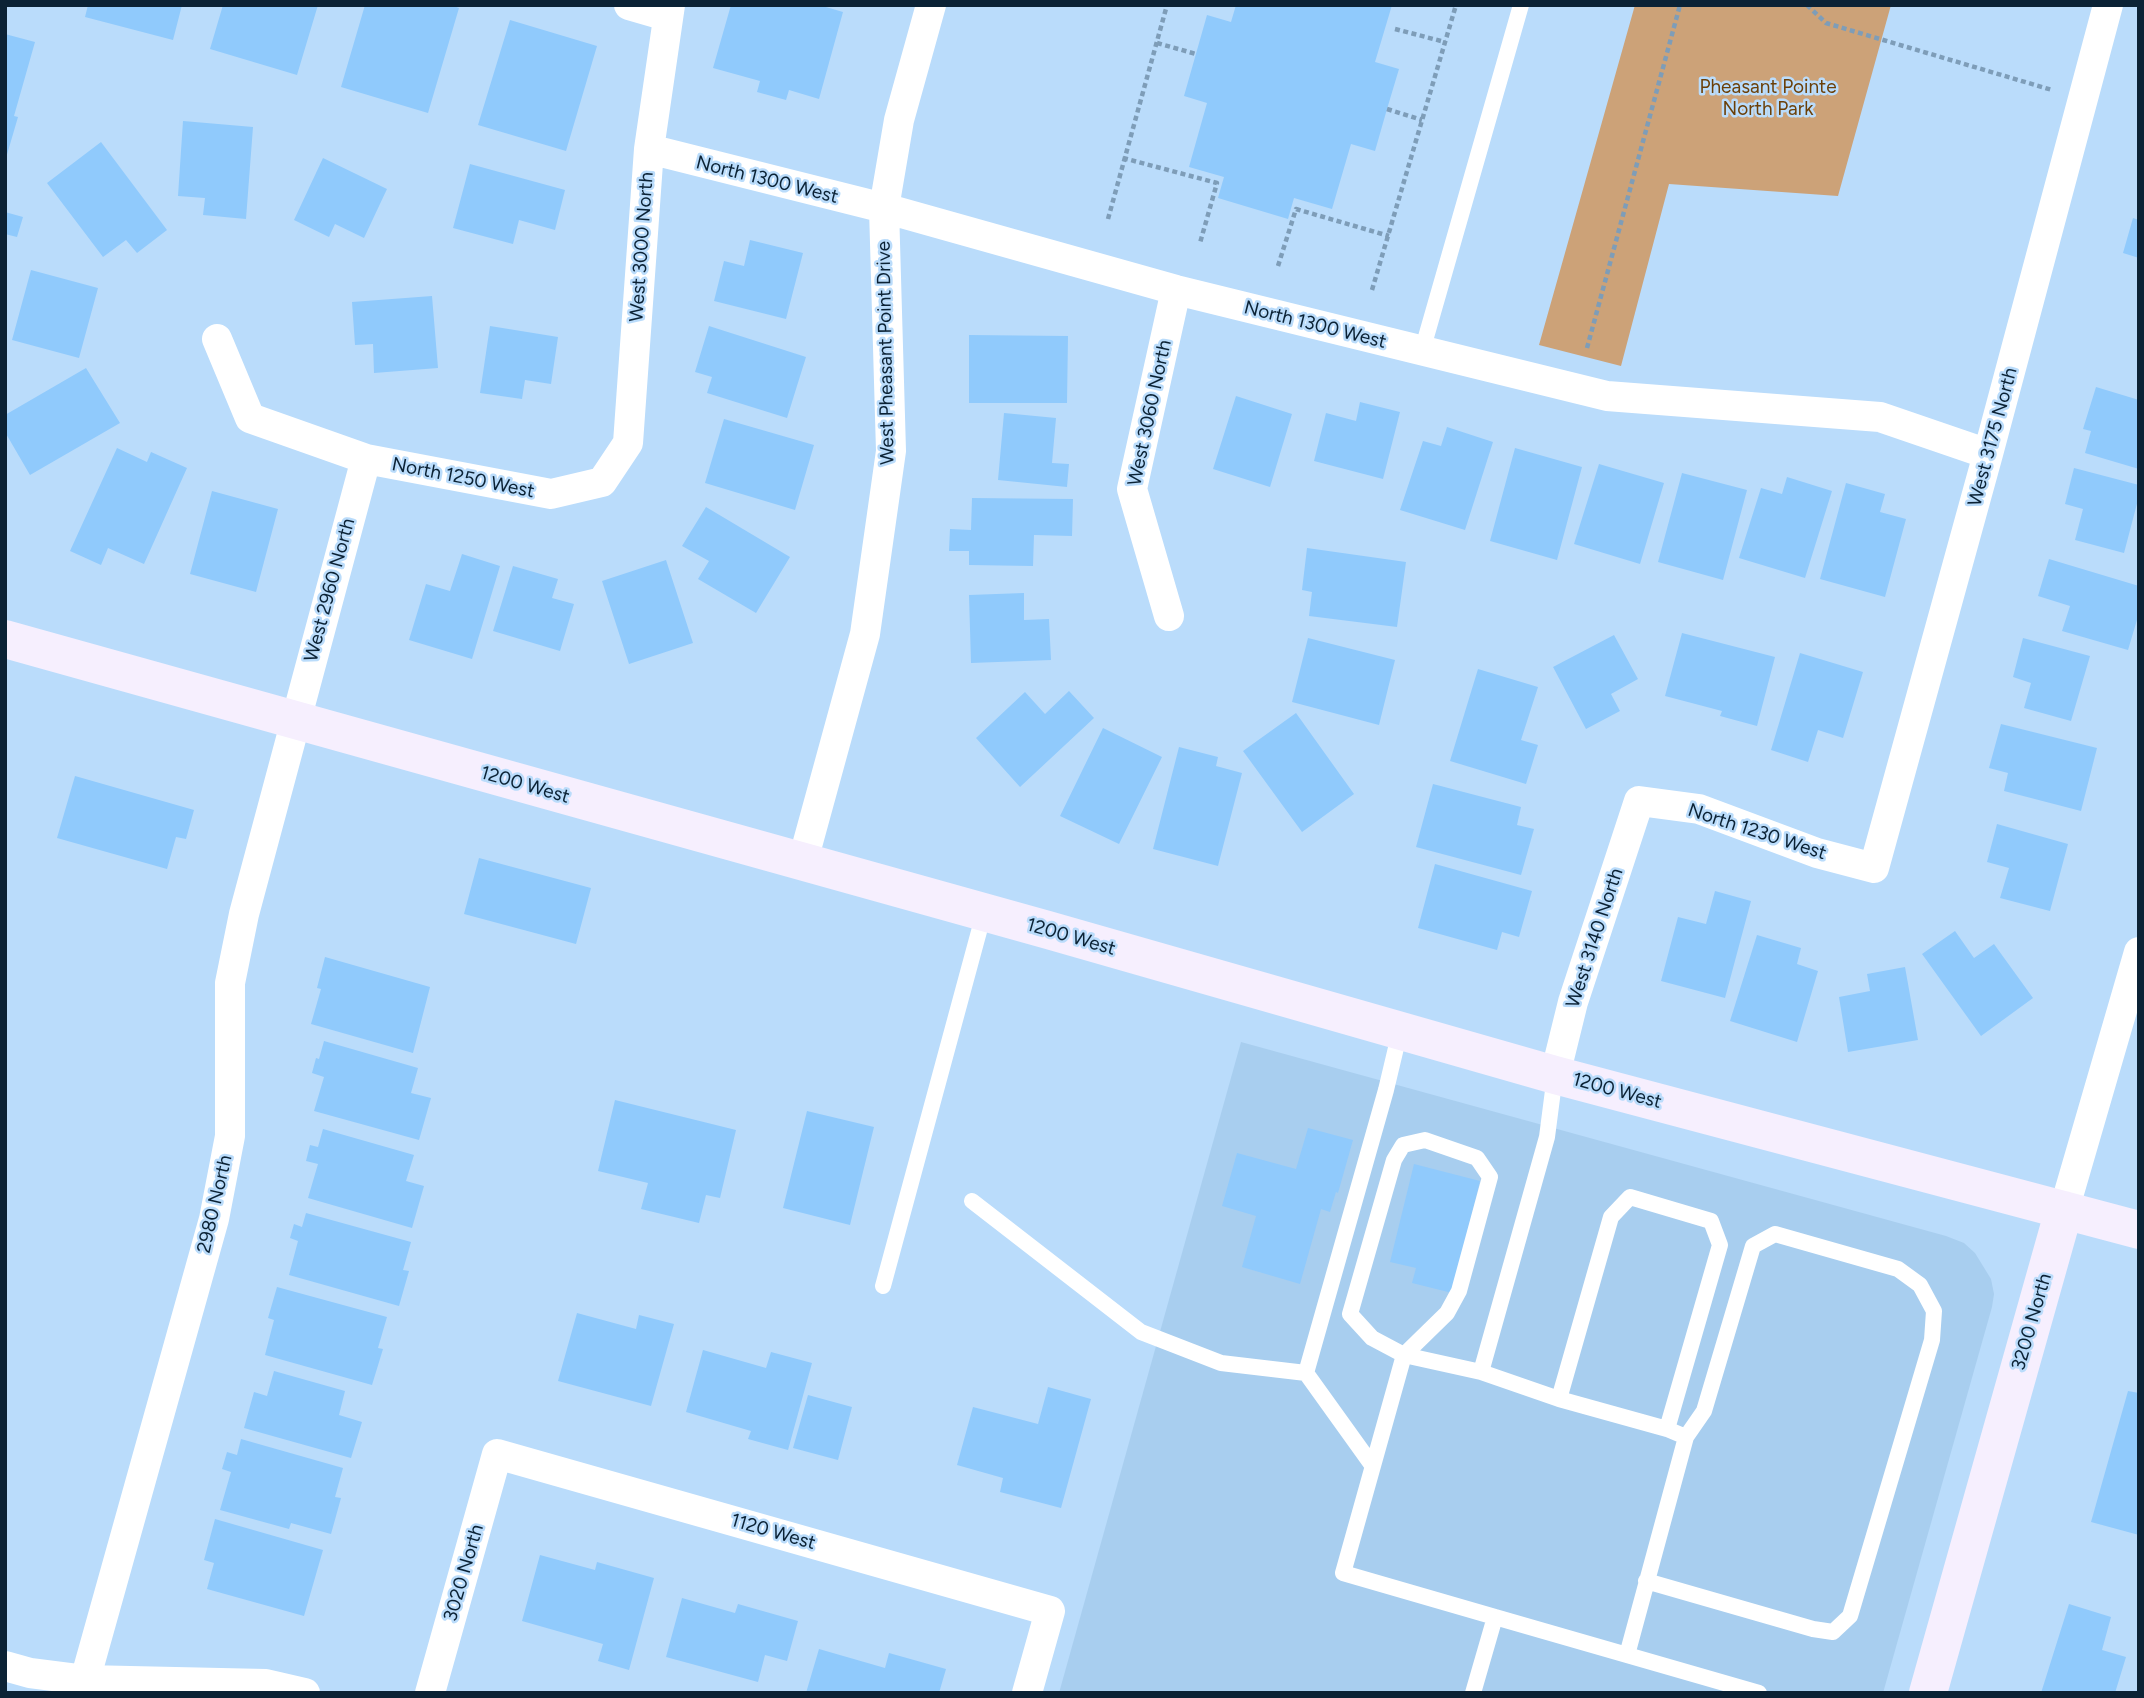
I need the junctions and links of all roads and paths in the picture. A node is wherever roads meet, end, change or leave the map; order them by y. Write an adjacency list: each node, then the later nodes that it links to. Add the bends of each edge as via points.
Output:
1 (629, 5): 9 (street)
2 (931, 5): 19 (street, West Pheasant Point Drive, via 899,120)
3 (1167, 5): 12 (path)
4 (1456, 5): 11 (path)
5 (1521, 5): 28 (lane)
6 (1680, 5): 27 (path)
7 (1807, 5): 14 (path, via 1826,23)
8 (2108, 5): 29 (street, West 3175 North)
9 (669, 10): 17 (street, West 3000 North)
10 (1395, 29): 11 (path)
11 (1446, 42): 16 (path)
12 (1156, 43): 13 (path); 18 (path)
13 (1196, 54)
14 (2052, 91)
15 (1387, 109): 16 (path)
16 (1423, 120): 21 (path)
17 (649, 149): 19 (street, North 1300 West); 31 (street, West 3000 North, via 628,443)
18 (1123, 158): 20 (path); 22 (path, via 1217,183)
19 (884, 208): 24 (street, North 1300 West); 36 (street, West Pheasant Point Drive, via 891,451 865,634)
20 (1108, 219)
21 (1389, 236): 23 (path, via 1296,209); 25 (path)
22 (1200, 243)
23 (1278, 266)
24 (1176, 290): 28 (street, North 1300 West); 32 (street, West 3060 North, via 1132,489)
25 (1372, 290)
26 (217, 339): 30 (street, North 1250 West, via 250,418)
27 (1587, 348)
28 (1422, 351): 29 (street, North 1300 West, via 1607,397 1880,417)
29 (1988, 454): 37 (street, West 3175 North)
30 (366, 459): 31 (street, North 1250 West, via 551,494); 34 (street, West 2960 North)
31 (602, 482)
32 (1169, 616)
33 (5, 639): 34 (main road, 1200 West)
34 (296, 721): 36 (main road, 1200 West); 58 (street, 2980 North, via 230,983 230,1136 214,1219)
35 (1639, 801): 37 (street, North 1230 West, via 1699,809 1817,853); 41 (street, West 3140 North, via 1573,1002)
36 (802, 863): 38 (main road, 1200 West)
37 (1874, 868)
38 (984, 913): 40 (main road, 1200 West); 45 (lane)
39 (2139, 952): 43 (street, 3200 North)
40 (1400, 1031): 41 (main road, 1200 West); 48 (lane)
41 (1555, 1076): 43 (main road, 1200 West); 47 (lane, via 1547,1137)
42 (972, 1201): 48 (lane, via 1140,1332 1221,1363)
43 (2064, 1210): 44 (main road, 1200 West); 64 (main road, 3200 North)
44 (2139, 1230)
45 (883, 1286)
46 (1404, 1355): 46 (lane, via 1447,1314 1459,1291 1490,1177 1477,1158 1424,1140 1403,1145 1394,1160 1350,1314 1372,1338); 47 (lane); 53 (lane)
47 (1481, 1372): 49 (lane)
48 (1306, 1373): 53 (lane)
49 (1559, 1399): 50 (lane); 50 (lane, via 1611,1217 1630,1197 1711,1221 1720,1245)
50 (1667, 1429): 51 (lane)
51 (1686, 1437): 54 (lane); 54 (lane, via 1704,1411 1754,1246 1776,1234 1898,1269 1920,1284 1934,1311 1932,1340 1850,1616 1833,1632 1813,1629)
52 (497, 1454): 60 (street, 3020 North); 61 (street, 1120 West, via 1050,1611)
53 (1372, 1465): 55 (lane, via 1343,1573)
54 (1646, 1581): 56 (lane)
55 (1495, 1617): 56 (lane); 62 (lane)
56 (1627, 1655): 63 (lane)
57 (5, 1666): 58 (street, via 30,1674)
58 (85, 1680): 59 (street, via 266,1684)
59 (305, 1693)
60 (430, 1693)
61 (1027, 1693)
62 (1473, 1693)
63 (1759, 1693)
64 (1928, 1693)

